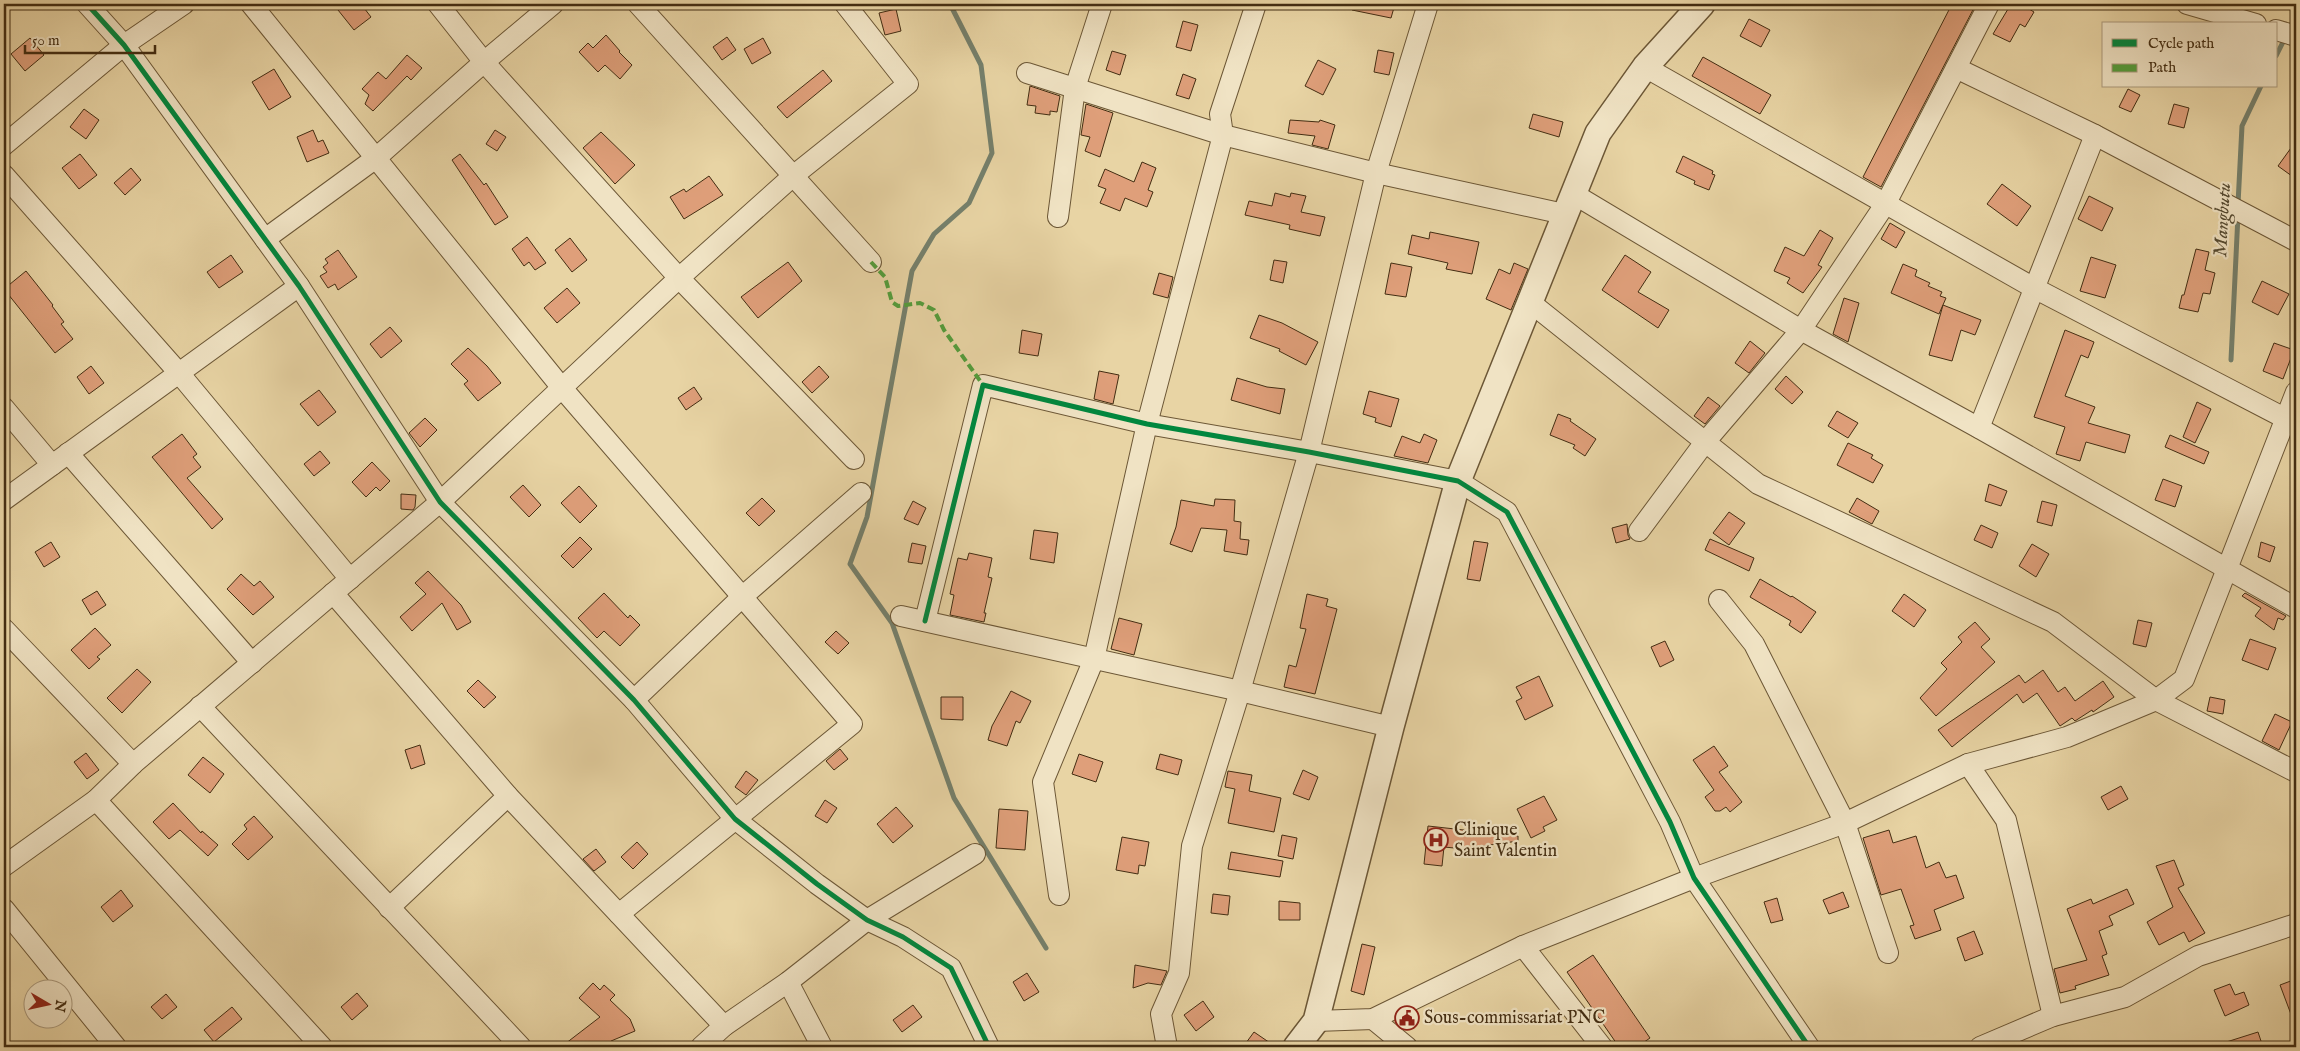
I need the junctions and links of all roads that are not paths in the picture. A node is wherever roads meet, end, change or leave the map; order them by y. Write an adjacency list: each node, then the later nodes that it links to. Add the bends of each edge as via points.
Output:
1 (87, 4): 17 (street)
2 (184, 4): 17 (street)
3 (251, 4): 26 (street)
4 (438, 4): 18 (street)
5 (554, 4): 18 (street)
6 (638, 4): 29 (street)
7 (845, 4): 29 (street, via 908,84)
8 (1102, 4): 22 (street)
9 (1256, 4): 23 (street, via 1220,114)
10 (1428, 4): 27 (street)
11 (1702, 4): 19 (street)
12 (1989, 4): 20 (street)
13 (2188, 4): 14 (street)
14 (2249, 22)
15 (2278, 31): 16 (street)
16 (2296, 36)
17 (124, 45): 25 (street); 33 (street)
18 (484, 62): 26 (street); 36 (street)
19 (1646, 67): 30 (street); 31 (street, via 1598,133)
20 (1956, 68): 24 (street); 30 (street)
21 (1027, 73): 22 (street)
22 (1074, 88): 23 (street); 32 (street)
23 (1223, 135): 27 (street); 46 (street)
24 (2095, 135): 34 (street); 38 (street)
25 (4, 145)
26 (376, 158): 33 (street); 42 (street)
27 (1376, 173): 31 (street); 49 (street)
28 (4, 174): 41 (street)
29 (793, 176): 35 (street); 36 (street)
30 (1886, 202): 38 (street); 40 (street)
31 (1568, 204): 39 (street); 40 (street)
32 (1058, 217)
33 (265, 239): 37 (street)
34 (2296, 240)
35 (871, 262)
36 (679, 278): 42 (street); 51 (street)
37 (299, 286): 41 (street); 56 (street)
38 (2034, 288): 45 (street); 47 (street)
39 (1531, 303): 48 (street); 53 (street)
40 (1801, 330): 47 (street); 48 (street)
41 (179, 373): 50 (street); 59 (street)
42 (562, 388): 56 (street); 61 (street)
43 (2296, 392): 45 (street)
44 (4, 408): 52 (street)
45 (2292, 422): 58 (street)
46 (1147, 424): 49 (street); 65 (street, via 983,385); 67 (street)
47 (1978, 428): 58 (street)
48 (1705, 442): 57 (street); 71 (street, via 1758,484 2053,622)
49 (1308, 452): 53 (street); 69 (street)
50 (68, 454): 52 (street); 68 (street)
51 (854, 459)
52 (52, 465): 55 (street)
53 (1458, 482): 73 (street); 83 (street, via 1508,512 1670,822)
54 (861, 493): 61 (street)
55 (4, 500)
56 (440, 502): 59 (street); 70 (street)
57 (1639, 531)
58 (2228, 570): 63 (street); 71 (street, via 2184,679)
59 (350, 579): 60 (street)
60 (333, 592): 68 (street); 77 (street)
61 (742, 597): 70 (street); 79 (street, via 852,724)
62 (1719, 600): 80 (street, via 1754,644)
63 (2296, 608)
64 (901, 616): 65 (street)
65 (925, 621): 67 (street)
66 (4, 629): 74 (street)
67 (1094, 659): 69 (street); 84 (street, via 1044,782)
68 (252, 662): 72 (street)
69 (1240, 690): 73 (street); 103 (street, via 1192,846 1179,973 1161,1014)
70 (634, 700): 79 (street)
71 (2156, 700): 75 (street, via 2067,737); 76 (street)
72 (200, 706): 74 (street); 85 (street)
73 (1391, 727): 95 (street)
74 (133, 764): 78 (street)
75 (1968, 764): 80 (street); 93 (street, via 2006,820)
76 (2296, 772)
77 (508, 796): 85 (street); 87 (street)
78 (96, 800): 82 (street); 98 (street)
79 (735, 818): 87 (street); 88 (street)
80 (1845, 823): 83 (street); 91 (street)
81 (975, 854): 88 (street)
82 (4, 866)
83 (1694, 878): 90 (street); 107 (street)
84 (1059, 895)
85 (389, 908): 99 (street)
86 (4, 909): 97 (street)
87 (619, 914): 96 (street)
88 (867, 920): 92 (street); 102 (street, via 903,936 951,968)
89 (2296, 924): 93 (street, via 2198,956 2125,997)
90 (1522, 946): 94 (street); 106 (street)
91 (1888, 953)
92 (788, 982): 96 (street); 101 (street)
93 (2053, 1016): 108 (street)
94 (1373, 1019): 95 (street); 105 (street)
95 (1316, 1021): 104 (street)
96 (724, 1026): 100 (street)
97 (116, 1047)
98 (322, 1047)
99 (521, 1047)
100 (701, 1047)
101 (822, 1047)
102 (989, 1047)
103 (1167, 1047)
104 (1296, 1047)
105 (1407, 1047)
106 (1602, 1047)
107 (1809, 1047)
108 (1980, 1047)

